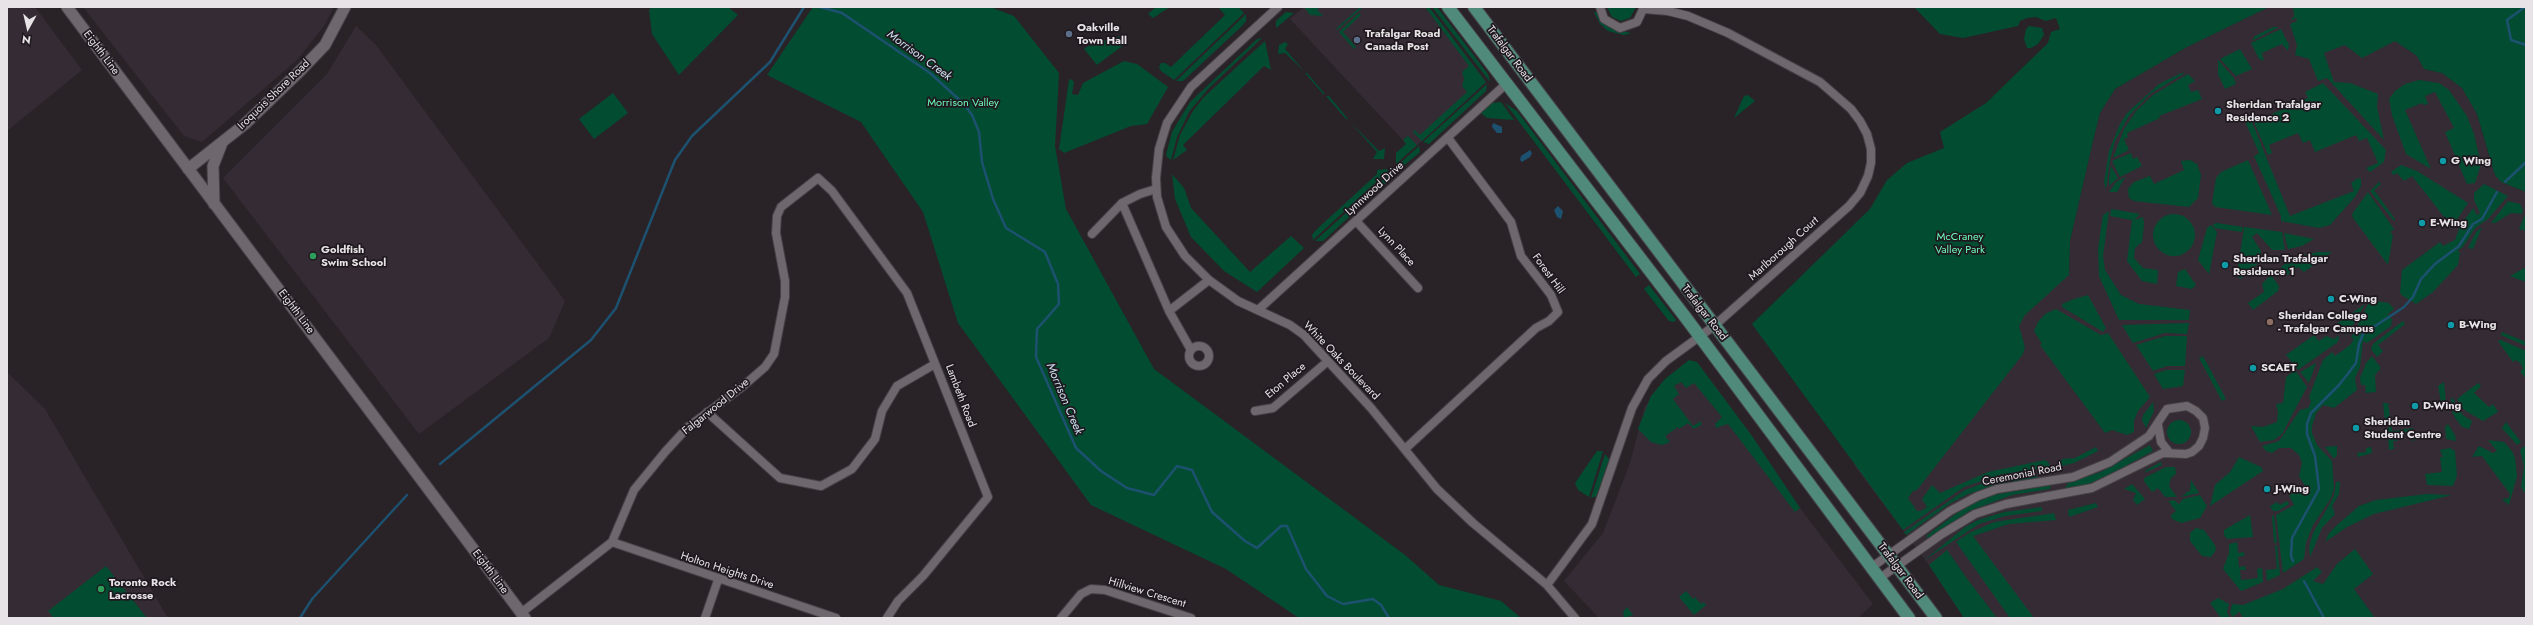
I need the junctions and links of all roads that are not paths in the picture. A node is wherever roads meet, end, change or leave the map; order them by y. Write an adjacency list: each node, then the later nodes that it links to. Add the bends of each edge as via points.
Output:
1 (67, 7): 11 (street, Eighth Line)
2 (345, 7): 10 (street, Iroquois Shore Road, via 325,45 245,124)
3 (1278, 7): 13 (street, White Oaks Boulevard, via 1205,72 1178,103 1162,132 1156,166)
4 (1448, 7): 8 (main road, Trafalgar Road)
5 (1474, 7): 22 (main road, Trafalgar Road)
6 (1600, 7): 7 (street, Marlborough Court, via 1604,19 1620,28 1637,22)
7 (1644, 8): 22 (street, Marlborough Court, via 1688,16 1728,33 1820,82 1851,109 1867,134 1871,149 1868,176 1860,193 1849,206)
8 (1506, 84): 9 (street, Lynnwood Drive); 23 (main road, Trafalgar Road)
9 (1448, 138): 16 (street, Lynnwood Drive); 30 (street, Forest Hill, via 1511,222 1521,256 1551,295 1558,312 1536,328)
10 (222, 142): 11 (street, Iroquois Shore Road); 15 (street, via 214,166)
11 (188, 169): 15 (street, Eighth Line)
12 (818, 178): 26 (street, Lambeth Road, via 832,191 907,293); 28 (street, Falgarwood Drive, via 781,207 777,216 776,233 785,281 774,354 764,367)
13 (1156, 189): 14 (street); 18 (street, White Oaks Boulevard, via 1161,212 1175,242)
14 (1122, 203): 17 (street); 21 (street)
15 (214, 204): 39 (street, Eighth Line)
16 (1356, 221): 19 (street, Lynn Place); 20 (street, Lynnwood Drive)
17 (1092, 234)
18 (1209, 280): 20 (street, White Oaks Boulevard, via 1238,301); 21 (street)
19 (1418, 288)
20 (1258, 310): 25 (street, White Oaks Boulevard, via 1290,325 1304,335)
21 (1169, 311): 24 (street)
22 (1714, 326): 23 (street, Marlborough Court); 33 (main road, Trafalgar Road)
23 (1700, 337): 34 (main road, Trafalgar Road); 38 (street, Marlborough Court, via 1666,361 1648,379 1639,393 1592,524)
24 (1191, 350)
25 (1328, 361): 27 (street, Eton Place, via 1273,408); 30 (street, White Oaks Boulevard)
26 (935, 364): 28 (street, via 896,386 882,411 874,439 852,469 821,486 780,478); 42 (street, Lambeth Road, via 988,497 923,576 898,601)
27 (1255, 411)
28 (707, 412): 32 (street, Falgarwood Drive, via 688,427 634,490)
29 (2158, 424): 31 (street, via 2161,442); 31 (street, Ceremonial Road, via 2163,412 2176,406 2192,408 2203,418 2205,433 2199,446 2186,454); 33 (street, Ceremonial Road, via 2154,431 2138,444 2090,471 2067,478 1997,489 1973,498 1950,511)
30 (1405, 449): 38 (street, White Oaks Boulevard, via 1436,489)
31 (2169, 452): 35 (street, Ceremonial Road, via 2092,488 2006,504 1975,514 1942,534)
32 (612, 542): 37 (street, Holton Heights Drive); 39 (street, Falgarwood Drive)
33 (1889, 556): 34 (street, Ceremonial Road); 35 (main road, Trafalgar Road)
34 (1872, 567): 36 (main road, Trafalgar Road)
35 (1897, 567): 36 (street, Ceremonial Road); 47 (main road, Trafalgar Road)
36 (1880, 578): 46 (main road, Trafalgar Road)
37 (718, 580): 40 (street); 41 (street, Holton Heights Drive)
38 (1547, 585): 45 (street, White Oaks Boulevard)
39 (519, 616)
40 (705, 618)
41 (836, 618)
42 (887, 618)
43 (1061, 618): 44 (street, Hillview Crescent, via 1081,594 1091,589 1105,590)
44 (1191, 618)
45 (1575, 618)
46 (1909, 618)
47 (1936, 618)

